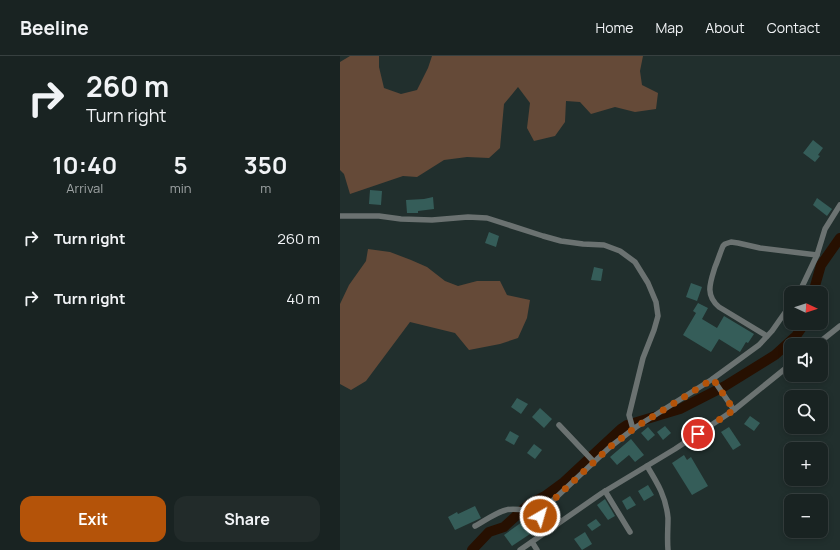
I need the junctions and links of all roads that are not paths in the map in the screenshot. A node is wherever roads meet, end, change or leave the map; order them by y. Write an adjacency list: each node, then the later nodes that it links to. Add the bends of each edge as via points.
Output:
1 (840, 205): 3 (street, via 825,229)
2 (340, 216): 13 (street, via 432,220 488,218 543,236 583,244 604,245 620,250 635,262 648,283 656,302 658,316 642,358 629,415)
3 (817, 255): 4 (street); 7 (street, via 731,242 723,246 710,282 713,300)
4 (802, 286)
5 (784, 313): 7 (street)
6 (840, 326): 8 (street)
7 (767, 336): 10 (street, via 759,345)
8 (825, 338)
9 (784, 370): 11 (street)
10 (713, 379): 11 (street); 13 (street)
11 (734, 410): 15 (street)
12 (559, 425): 14 (street)
13 (633, 429): 14 (street)
14 (594, 462): 17 (street)
15 (647, 466): 16 (street); 24 (street, via 666,503)
16 (605, 491): 19 (street); 20 (street)
17 (541, 512): 18 (street, via 506,510); 19 (street, via 541,520)
18 (475, 526)
19 (549, 531): 21 (street)
20 (630, 532)
21 (532, 542): 22 (street); 23 (street)
22 (520, 550)
23 (538, 550)
24 (668, 550)

